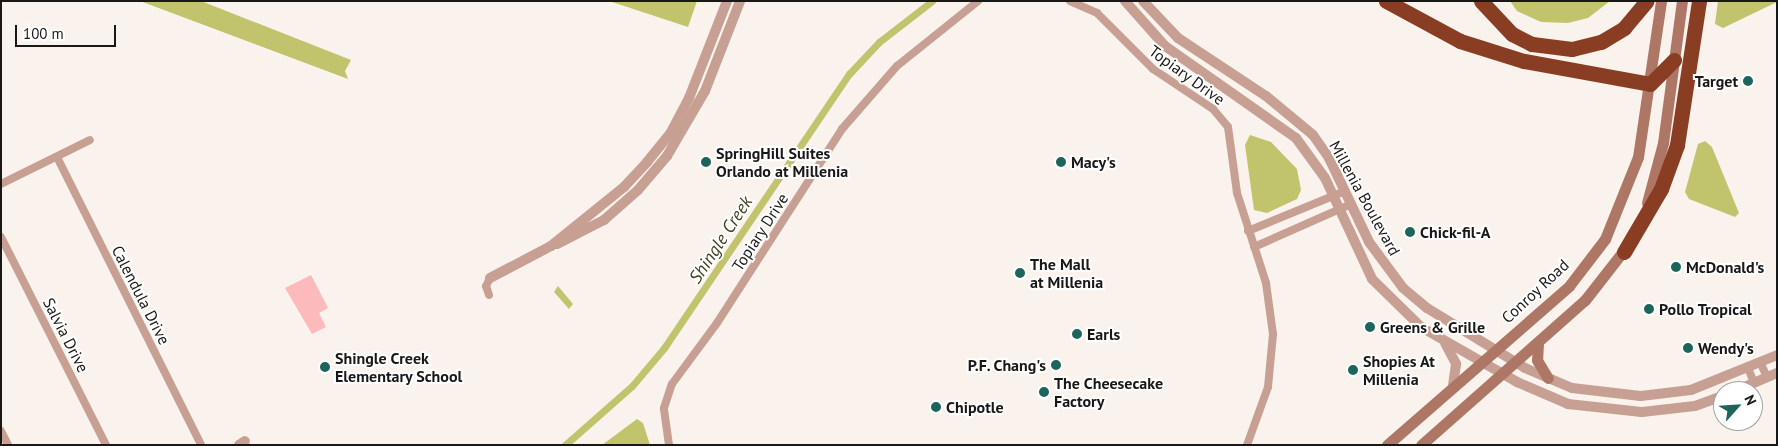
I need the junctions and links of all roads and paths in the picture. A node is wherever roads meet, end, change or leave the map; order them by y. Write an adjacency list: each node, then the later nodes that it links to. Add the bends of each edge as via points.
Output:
1 (727, 1): 24 (street, via 670,134 624,187)
2 (740, 1): 24 (street, via 694,113 658,169 589,231)
3 (978, 1): 48 (street, Topiary Drive, via 897,66 842,129 717,323 672,384 664,408)
4 (1070, 1): 22 (street, Topiary Drive, via 1097,13 1153,70 1219,114 1230,134 1237,193)
5 (1125, 1): 19 (street, Millenia Boulevard, via 1165,46 1291,132 1314,160)
6 (1143, 1): 18 (street, Millenia Boulevard, via 1178,38 1293,116 1323,151)
7 (1386, 1): 14 (highway, via 1431,27 1490,52)
8 (1481, 1): 9 (highway, via 1512,34 1532,44 1572,49 1601,42 1624,28)
9 (1647, 1)
10 (1661, 1): 14 (main road, Conroy Road)
11 (1682, 1): 13 (main road)
12 (1699, 1): 26 (highway, via 1676,145 1661,189)
13 (1674, 60): 14 (highway); 26 (main road, via 1658,171)
14 (1650, 84): 31 (main road, Conroy Road, via 1630,186 1605,240 1569,286)
15 (90, 140): 16 (street)
16 (57, 157): 17 (street); 47 (street, Calendula Drive)
17 (1, 184)
18 (1345, 191): 19 (street); 20 (street, Millenia Boulevard)
19 (1334, 196): 21 (street, Millenia Boulevard); 22 (street)
20 (1351, 204): 21 (street); 31 (street, Millenia Boulevard, via 1369,242 1402,288)
21 (1339, 210): 25 (street); 29 (street, Millenia Boulevard, via 1372,279 1395,306)
22 (1248, 231): 25 (street, Topiary Drive)
23 (1, 237): 46 (street, Salvia Drive)
24 (551, 246): 27 (street)
25 (1254, 247): 49 (street, Topiary Drive, via 1270,299 1273,352 1264,402)
26 (1624, 252): 30 (main road, via 1585,300)
27 (490, 278): 28 (street, via 486,286)
28 (489, 295)
29 (1444, 340): 33 (street, Millenia Boulevard); 42 (street, via 1456,364)
30 (1538, 343): 34 (main road); 39 (main road, via 1537,360)
31 (1494, 350): 33 (main road, Conroy Road); 34 (street, Millenia Boulevard)
32 (1777, 355): 35 (street, Millenia Boulevard)
33 (1480, 362): 37 (street, Millenia Boulevard); 42 (main road, Conroy Road)
34 (1515, 362): 37 (main road); 39 (street, Millenia Boulevard)
35 (1760, 362): 36 (street, Millenia Boulevard); 38 (street)
36 (1748, 368): 39 (street, Millenia Boulevard, via 1691,390 1641,396 1596,393); 40 (street)
37 (1502, 373): 43 (street, Millenia Boulevard, via 1568,404 1618,412 1695,406); 51 (main road)
38 (1772, 375): 41 (street)
39 (1548, 378)
40 (1754, 381)
41 (1757, 381)
42 (1453, 385): 50 (main road, Conroy Road)
43 (1713, 400)
44 (1, 431): 45 (street)
45 (8, 445)
46 (106, 445)
47 (201, 445)
48 (669, 445)
49 (1247, 445)
50 (1387, 445)
51 (1421, 445)

